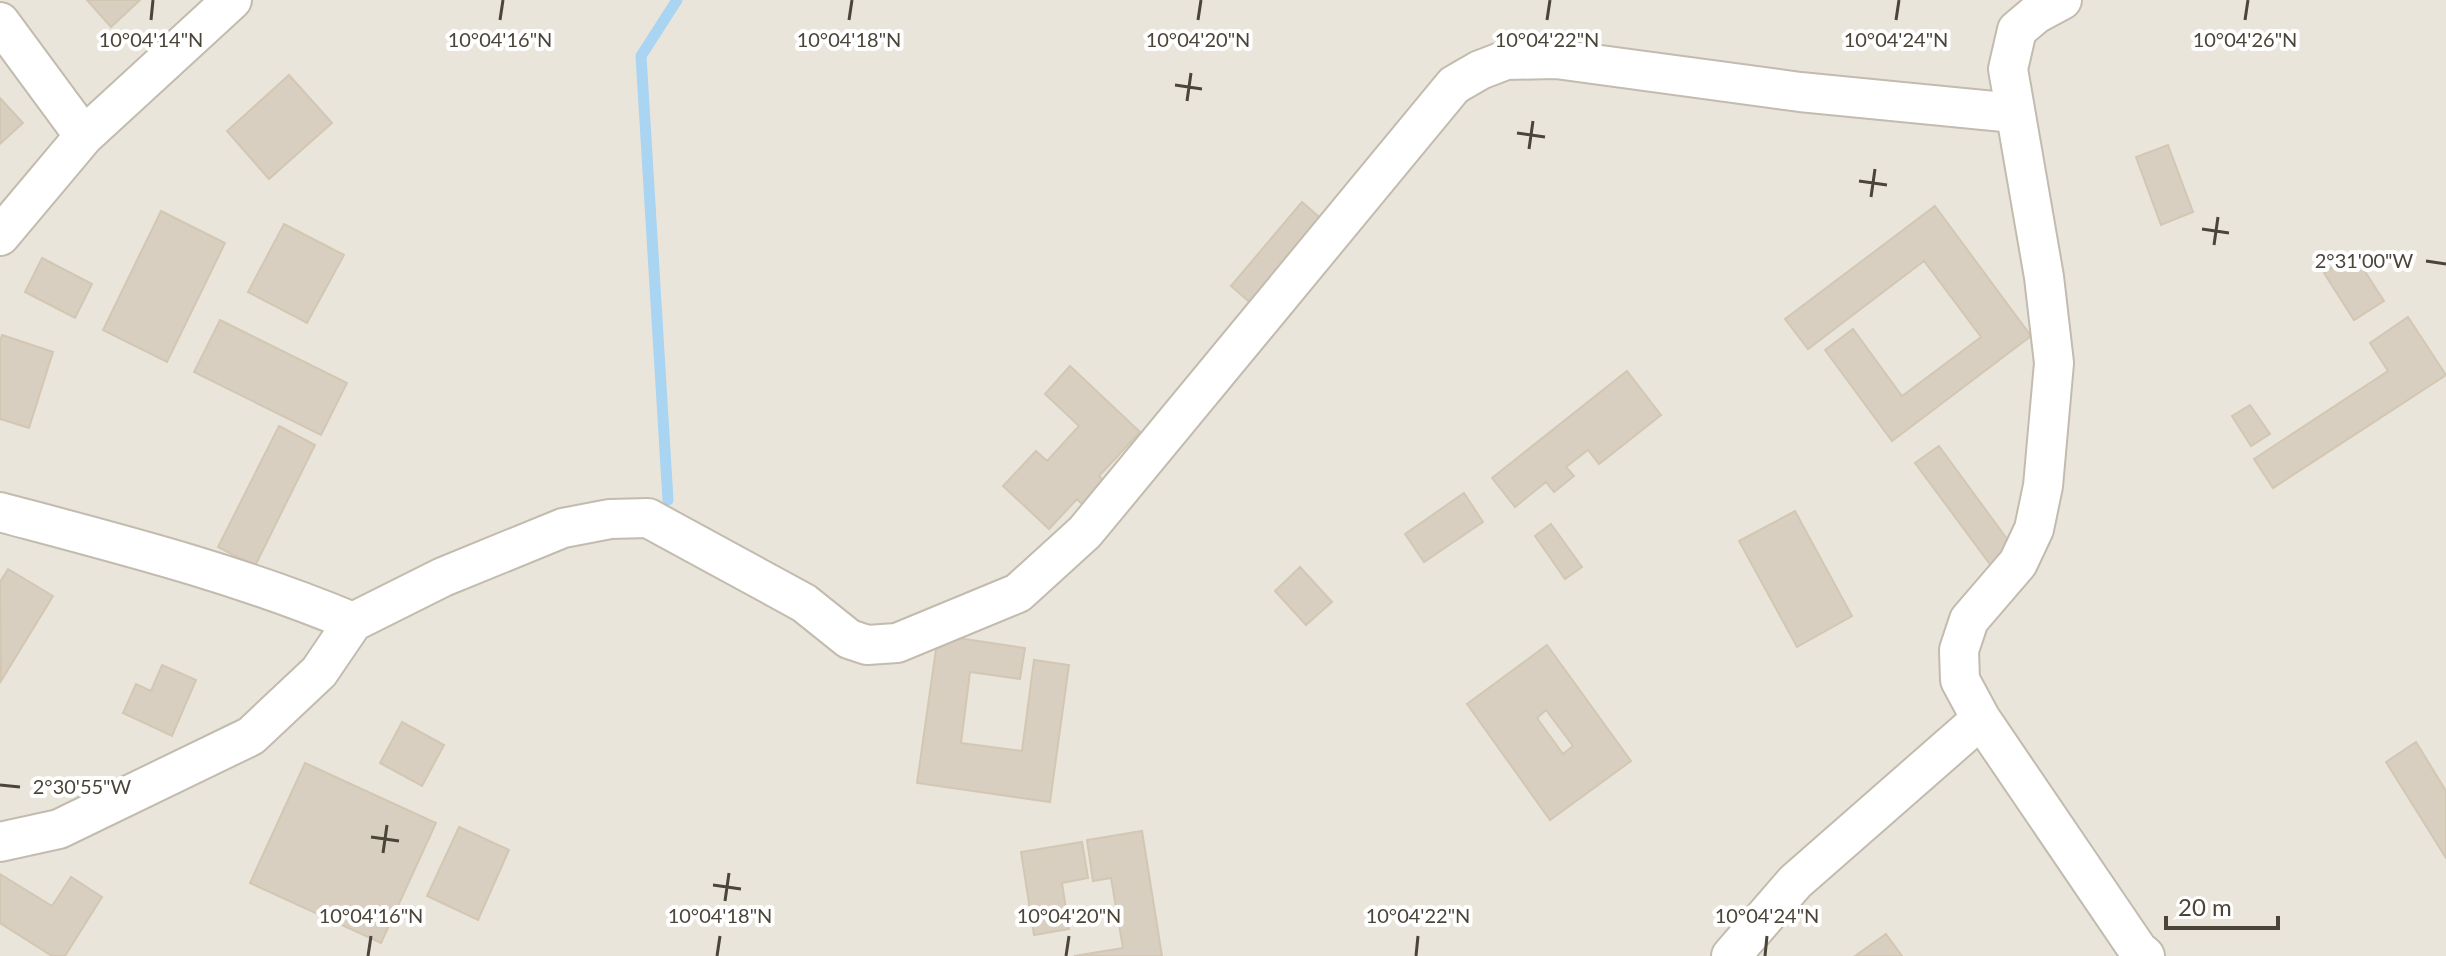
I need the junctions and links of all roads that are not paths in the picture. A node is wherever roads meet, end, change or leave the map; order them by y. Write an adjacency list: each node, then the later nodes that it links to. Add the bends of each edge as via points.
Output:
1 (232, 0): 5 (street)
2 (2062, 0): 4 (street, via 2017,30 2008,69)
3 (0, 22): 5 (street)
4 (2014, 113): 8 (street, via 1800,92 1556,59 1506,60 1454,85 1085,532 1018,593 897,643 867,645 849,639 804,603 648,518 610,519 563,528 443,577); 9 (street, via 2054,363 2034,529 2018,563 1969,620 1959,650 1960,680)
5 (84, 136): 6 (street)
6 (0, 236)
7 (0, 512): 8 (street, via 198,564)
8 (353, 622): 10 (street, via 319,672 251,736 59,829)
9 (1981, 719): 11 (street, via 1795,882); 12 (street)
10 (0, 842)
11 (1731, 956)
12 (2145, 956)

